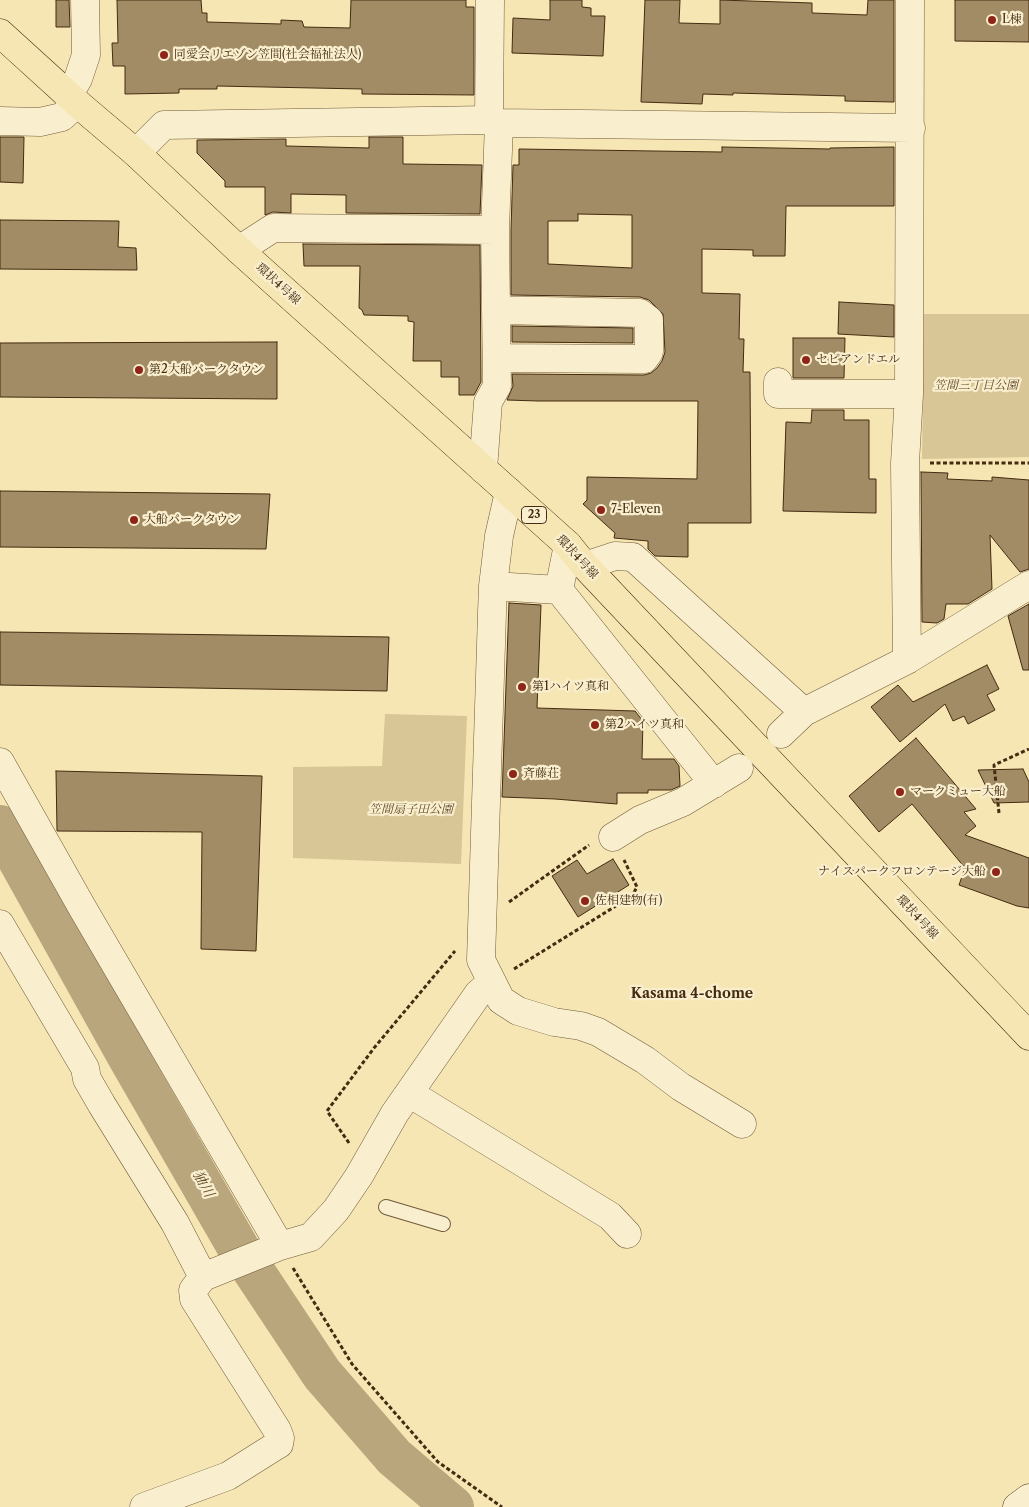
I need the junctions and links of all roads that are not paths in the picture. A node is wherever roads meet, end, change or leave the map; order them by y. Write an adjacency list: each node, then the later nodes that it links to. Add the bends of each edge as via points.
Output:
1 (86, 0): 5 (street, via 86,55)
2 (490, 0): 7 (street)
3 (910, 0): 8 (street)
4 (0, 33): 5 (main road, 環状4号線 / 23)
5 (72, 100): 6 (street, via 62,117 40,122); 9 (main road, 環状4号線 / 23)
6 (0, 121)
7 (494, 122): 8 (street); 9 (street, via 164,124); 10 (street)
8 (911, 128): 15 (street)
9 (136, 154): 11 (main road, 環状4号線 / 23)
10 (495, 230): 11 (street, via 273,228); 12 (street)
11 (239, 250): 16 (main road, 環状4号線 / 23)
12 (496, 310): 13 (street); 13 (street, via 640,313 649,320 649,352 644,360)
13 (497, 358): 16 (street, via 497,386 488,402)
14 (778, 382): 15 (street, via 778,394)
15 (909, 394): 22 (street)
16 (483, 469): 17 (main road, 環状4号線 / 23)
17 (509, 492): 18 (main road, 環状4号線 / 23); 20 (street)
18 (576, 555): 21 (street); 23 (street, via 633,557); 31 (main road, 環状4号線 / 23)
19 (1029, 585): 22 (street)
20 (493, 586): 21 (street); 30 (street, via 481,960)
21 (559, 590): 27 (street)
22 (907, 660): 23 (street)
23 (804, 712): 24 (street)
24 (781, 734)
25 (0, 762): 37 (street)
26 (739, 768): 27 (street)
27 (714, 784): 28 (street, via 683,802 640,820)
28 (613, 837)
29 (0, 924): 38 (street, via 85,1068 92,1088 175,1223)
30 (492, 982): 32 (street, via 478,994); 33 (street, via 501,1000 518,1011 598,1032)
31 (1029, 1036)
32 (409, 1093): 36 (street, via 610,1216); 37 (street, via 365,1165 358,1193 336,1210 311,1237)
33 (742, 1124)
34 (386, 1207): 35 (lane)
35 (443, 1224)
36 (627, 1234)
37 (280, 1246): 38 (street)
38 (202, 1276): 39 (street, via 193,1290 194,1299 280,1438 274,1448 228,1476)
39 (205, 1496): 41 (street)
40 (1029, 1498): 42 (street)
41 (144, 1507)
42 (1017, 1507)

